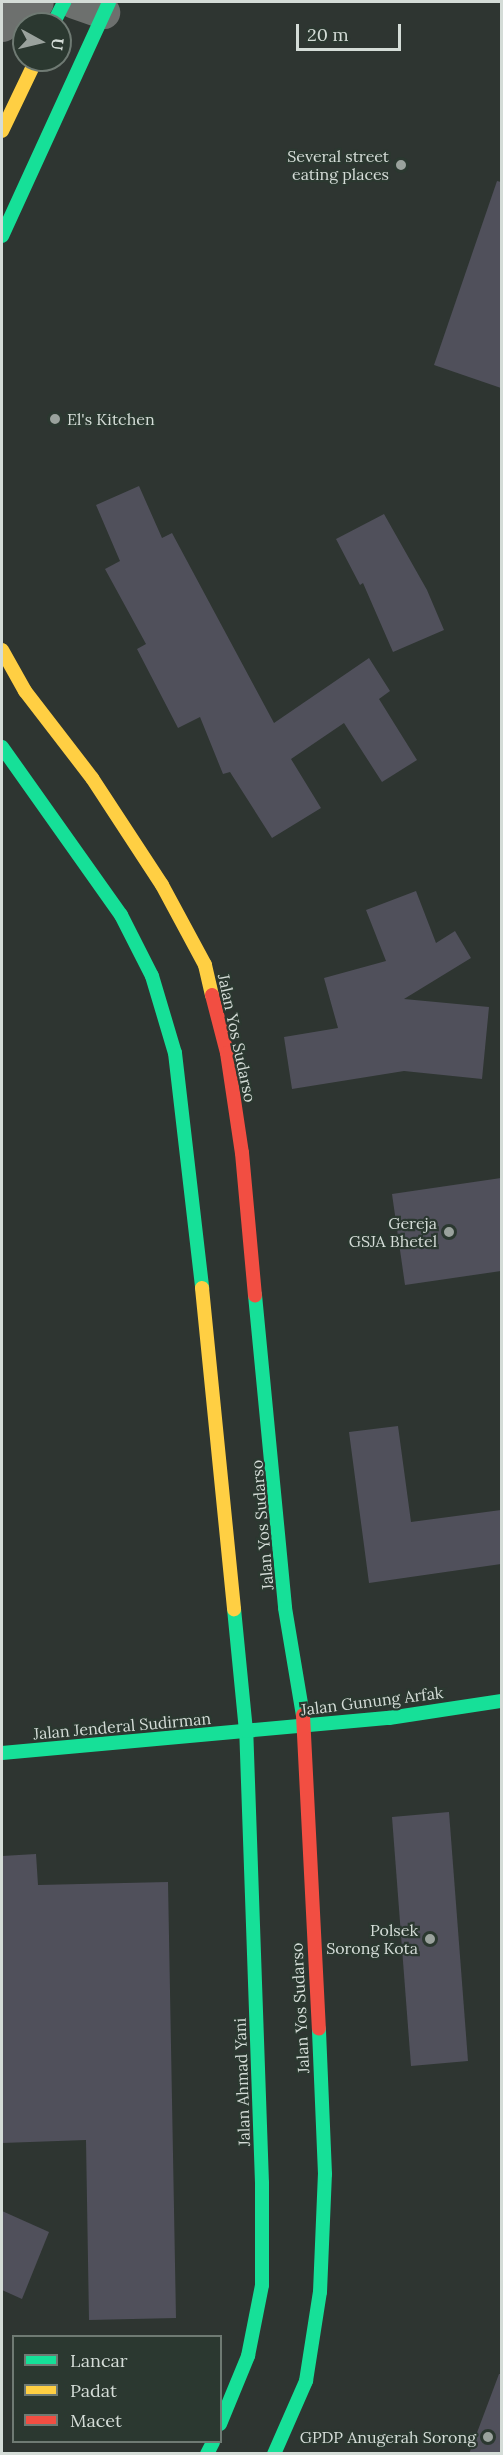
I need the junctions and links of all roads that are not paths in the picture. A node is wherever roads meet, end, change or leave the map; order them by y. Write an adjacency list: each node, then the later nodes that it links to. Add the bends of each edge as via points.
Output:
1 (37, 2): 3 (street, via 20,9)
2 (95, 5): 6 (main road)
3 (2, 25)
4 (30, 72): 5 (main road)
5 (2, 131)
6 (2, 236)
7 (2, 650): 10 (main road, Jalan Yos Sudarso, via 25,691 92,778 162,885 205,965 226,1053 242,1153 285,1608)
8 (2, 747): 11 (main road, via 121,915 152,975 175,1053)
9 (501, 1701): 10 (main road, Jalan Gunung Arfak)
10 (305, 1726): 11 (main road, Jalan Gunung Arfak); 14 (main road, Jalan Yos Sudarso, via 325,2174 320,2292 306,2381)
11 (246, 1731): 12 (main road, Jalan Jenderal Sudirman); 13 (main road, Jalan Ahmad Yani, via 262,2285 248,2356)
12 (2, 1753)
13 (222, 2419)
14 (274, 2454)

